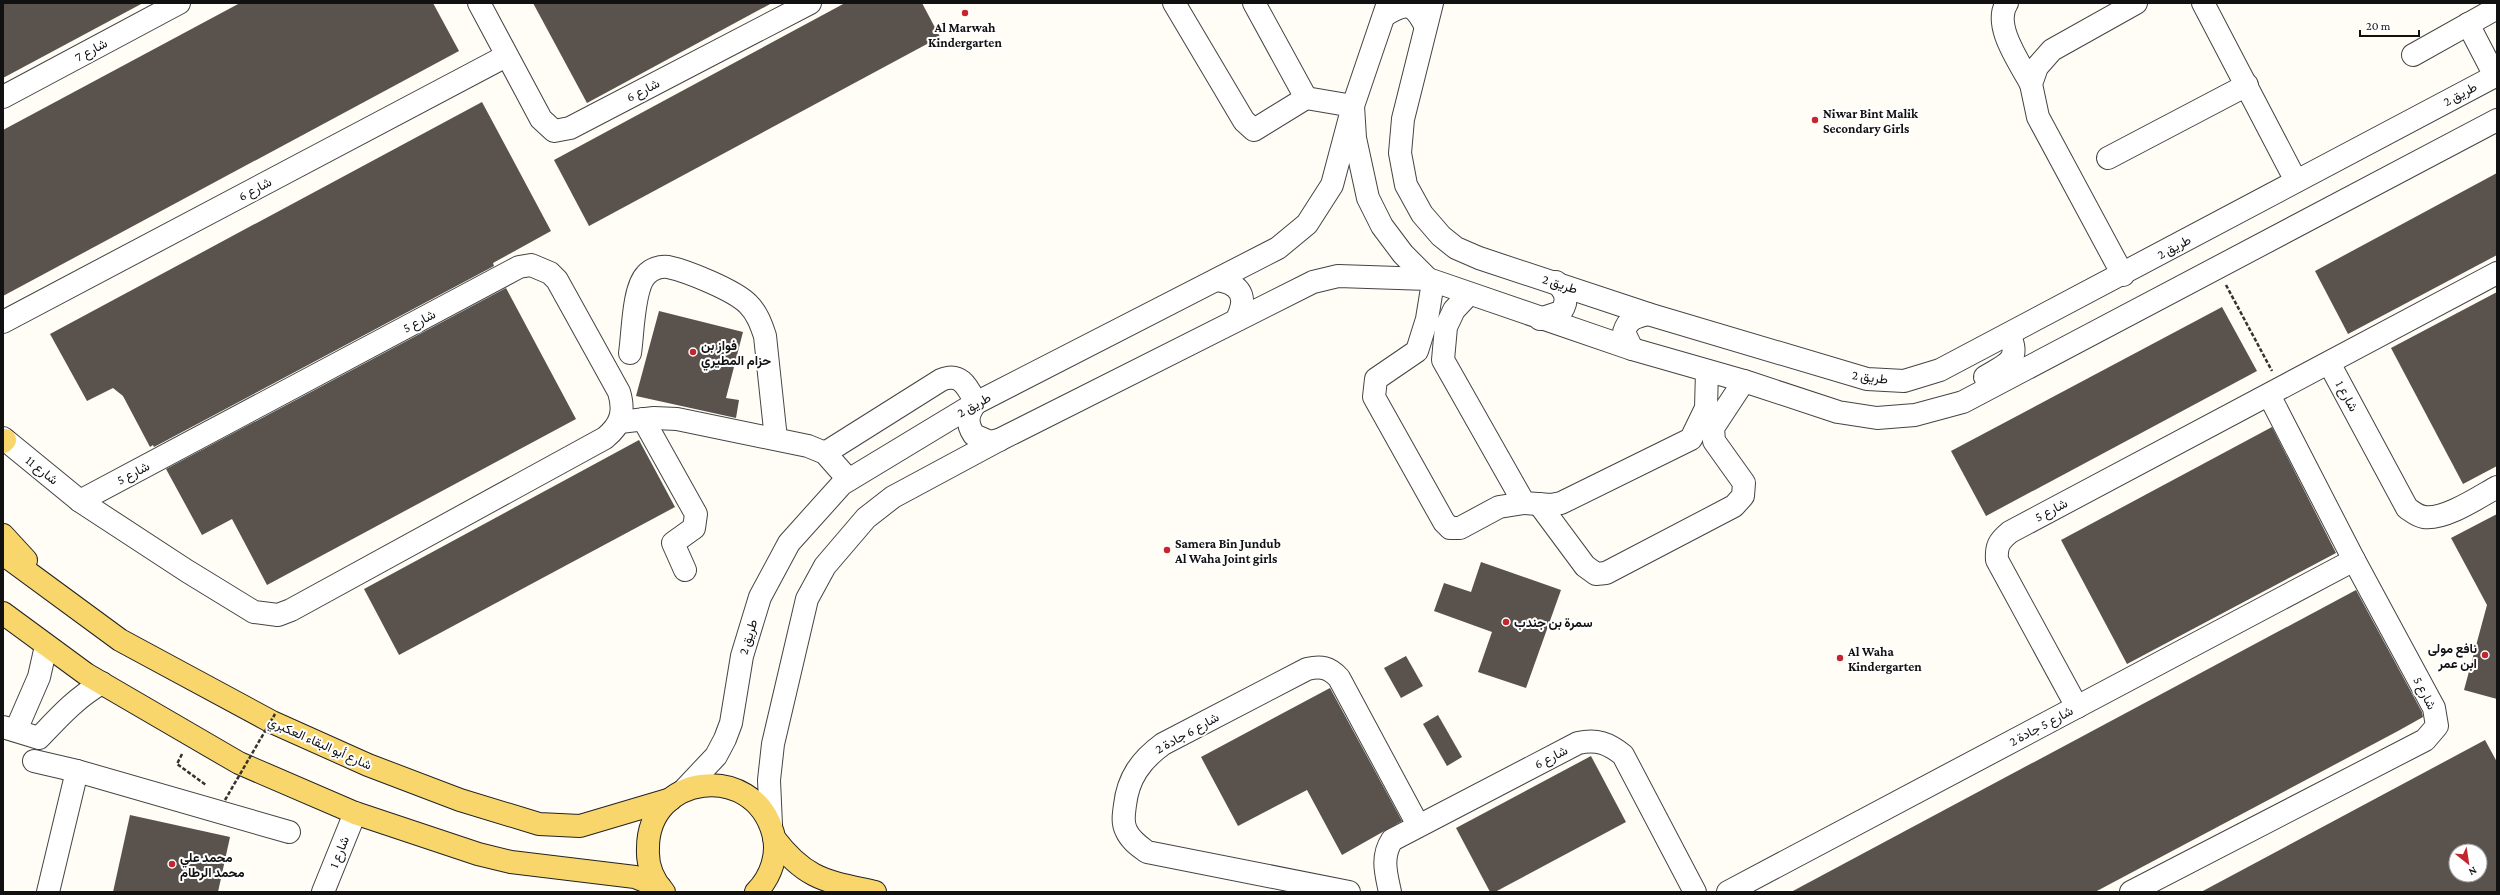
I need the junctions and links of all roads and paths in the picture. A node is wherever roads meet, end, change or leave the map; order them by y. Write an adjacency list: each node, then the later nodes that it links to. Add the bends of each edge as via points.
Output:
1 (178, 3): 19 (street, شارع 7)
2 (479, 3): 15 (street, شارع 6)
3 (810, 3): 15 (street, شارع 6, via 563,130 554,131 541,119)
4 (1174, 3): 20 (street, via 1244,121 1254,130)
5 (1254, 3): 20 (street)
6 (1432, 3): 13 (street, طريق 2)
7 (2007, 3): 17 (street, via 2002,17 2004,31)
8 (2136, 3): 17 (street, via 2052,50 2037,67)
9 (2206, 5): 18 (street)
10 (2497, 8): 12 (street)
11 (1387, 9): 13 (street, via 1407,6 1417,10); 21 (street, طريق 2)
12 (2468, 24): 14 (street); 16 (street)
13 (1425, 25): 30 (street, طريق 2, via 1403,119 1400,153 1406,184 1413,201 1441,236 1456,248)
14 (2413, 55)
15 (506, 56): 35 (street, شارع 6)
16 (2496, 75): 24 (street, طريق 2)
17 (2031, 84): 27 (street, via 2038,117)
18 (2247, 85): 23 (street); 24 (street)
19 (3, 97)
20 (1306, 98): 21 (street)
21 (1353, 106): 28 (street, طريق 2, via 1332,185 1307,224 1278,248); 29 (street, طريق 2, via 1357,150 1368,198 1386,231 1403,254)
22 (2497, 120): 25 (street, طريق 2)
23 (2108, 158)
24 (2296, 181): 27 (street, طريق 2)
25 (2217, 268): 44 (path); 45 (street, طريق 2)
26 (2497, 273): 41 (street)
27 (2123, 275): 36 (street, طريق 2)
28 (1217, 280): 33 (street, via 1237,287 1242,299 1242,308); 46 (street, طريق 2)
29 (1430, 280): 31 (street, طريق 2); 33 (street, طريق 2, via 1338,276 1313,282); 38 (street, via 1427,319)
30 (1556, 282): 32 (street, طريق 2); 34 (street, via 1563,289 1567,299 1564,307 1561,312)
31 (1468, 294): 34 (street, طريق 2); 40 (street, via 1454,310 1446,327)
32 (1648, 314): 36 (street, طريق 2, via 1867,379 1904,381 1940,370); 37 (street, via 1633,318 1627,324 1624,332)
33 (1237, 319): 52 (street, طريق 2)
34 (1540, 319): 37 (street, طريق 2)
35 (3, 322)
36 (2009, 334): 45 (street, via 2016,348 2013,357 1966,391)
37 (1632, 349): 42 (street, طريق 2)
38 (1417, 351): 40 (street, via 1434,353); 58 (street, via 1376,379 1374,397 1444,522 1450,528 1460,528 1499,507)
39 (630, 353): 50 (street, via 638,290 645,275 652,270 667,267 729,290 748,304 765,336)
40 (1443, 360): 58 (street)
41 (2329, 363): 44 (street, شارع 5); 56 (street, شارع 1, via 2407,508 2421,516 2438,516)
42 (1706, 371): 43 (street, طريق 2); 49 (street, via 1706,408)
43 (1744, 381): 45 (street, طريق 2, via 1838,412 1877,418 1915,415); 53 (street, via 1713,428)
44 (2275, 392): 61 (street, شارع 5); 67 (street, شارع 5, via 2010,532 2000,540 1997,560)
45 (1963, 402)
46 (976, 403): 52 (street, via 970,410 969,428 981,440); 54 (street, via 963,381 952,377 946,378); 55 (street, طريق 2)
47 (642, 419): 48 (street); 50 (street, via 677,418); 62 (street, via 696,514 694,528 673,543)
48 (620, 422): 57 (street, via 605,438 278,615 254,612); 57 (street, شارع 5, via 622,402 619,392 557,280 543,269 531,265 519,267)
49 (1691, 438): 53 (street, via 1703,436); 58 (street, via 1561,503)
50 (776, 439): 54 (street, via 815,448)
51 (4, 440): 57 (street, شارع 11)
52 (999, 440): 78 (street, طريق 2, via 893,497 866,518 825,566 807,599 773,744 769,780)
53 (1714, 441): 58 (street, via 1744,483 1743,496 1734,506 1606,573 1596,574 1585,566)
54 (825, 453): 55 (street)
55 (848, 479): 74 (street, طريق 2, via 815,511 785,550 760,597 742,656 731,723 725,740 716,756)
56 (2497, 487)
57 (80, 501)
58 (1531, 504)
59 (3, 535): 63 (main road)
60 (3, 554): 63 (main road, شارع أبو البقاء العكبري)
61 (2354, 560): 67 (street, شارع 5 جادة 2); 89 (street, شارع 5, via 2434,708 2437,720 2433,732 2425,740)
62 (685, 570)
63 (61, 597): 74 (main road, شارع أبو البقاء العكبري, via 120,640 272,722 368,764 460,800 539,824 580,826)
64 (3, 613): 65 (main road)
65 (46, 646): 66 (main road); 69 (street, via 38,677)
66 (102, 684): 69 (street, via 86,693 39,738); 76 (main road, via 239,763)
67 (2077, 707): 88 (street, شارع 5 جادة 2)
68 (275, 714): 75 (path, bridge, via 225,800)
69 (9, 729)
70 (34, 761): 72 (street)
71 (177, 764): 73 (path)
72 (77, 771): 79 (street); 81 (street)
73 (207, 787)
74 (677, 795): 78 (main road, شارع أبو البقاء العكبري, via 700,785 719,785 737,789 752,799 764,813); 80 (main road, via 654,819 648,838 648,858 654,877)
75 (219, 796)
76 (355, 813): 80 (main road, via 478,854 511,862 635,877); 82 (street, شارع 1)
77 (1418, 825): 85 (street, شارع 6 جادة 2, via 1339,678 1327,668 1319,666 1307,669 1163,744 1149,754 1132,777 1126,794 1123,818 1125,829 1131,839 1147,852); 86 (street, شارع 6, via 1392,840 1386,849 1384,861); 87 (street, شارع 6, via 1578,743 1598,741 1611,745 1623,755)
78 (772, 831): 83 (main road, via 775,855 771,871); 84 (main road, via 800,868 831,882)
79 (289, 832)
80 (662, 890)
81 (48, 892)
82 (323, 892)
83 (756, 892)
84 (875, 892)
85 (1349, 892)
86 (1390, 892)
87 (1695, 892)
88 (1728, 892)
89 (2131, 892)

